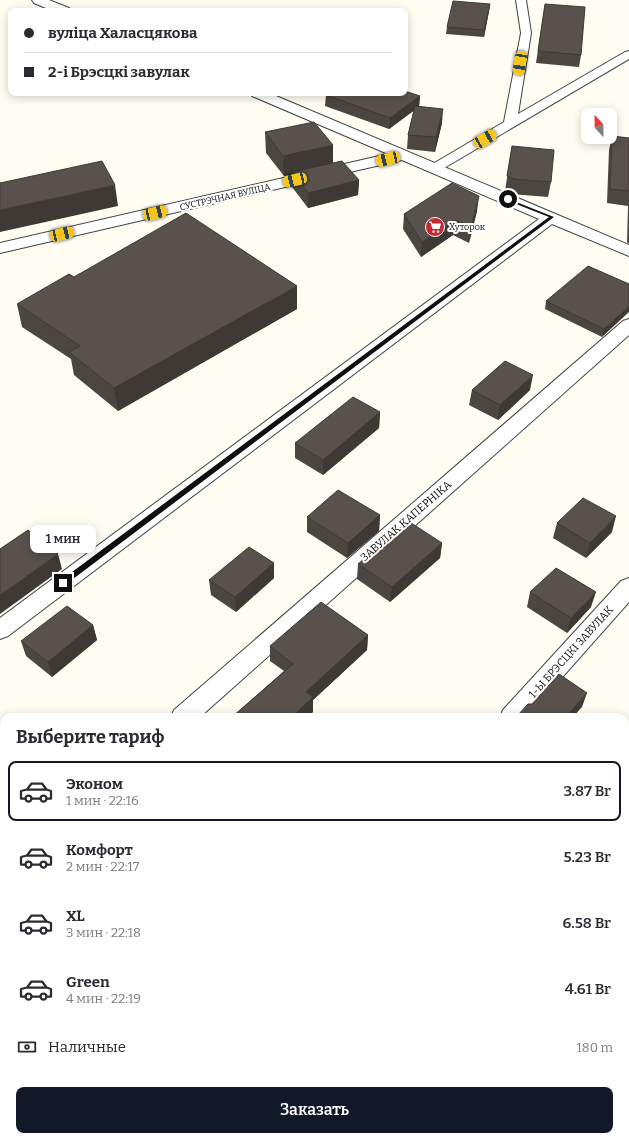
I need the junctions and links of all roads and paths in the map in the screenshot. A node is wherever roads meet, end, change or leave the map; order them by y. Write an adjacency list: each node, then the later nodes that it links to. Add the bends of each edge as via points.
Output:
1 (38, 0): 3 (street)
2 (521, 0): 6 (lane, via 526,33)
3 (57, 8)
4 (629, 54): 6 (lane)
5 (264, 96): 7 (street)
6 (510, 124): 8 (lane)
7 (403, 155): 8 (street); 10 (street, СУСТРЭЧНАЯ ВУЛІЦА)
8 (435, 168): 9 (street)
9 (552, 217): 11 (street); 14 (street)
10 (0, 248)
11 (629, 251)
12 (629, 325): 15 (street, ЗАВУЛАК КАПЕРНІКА)
13 (629, 587): 16 (street, 1-Ы БРЭСЦКІ ЗАВУЛАК)
14 (0, 630)
15 (188, 713)
16 (516, 713)

